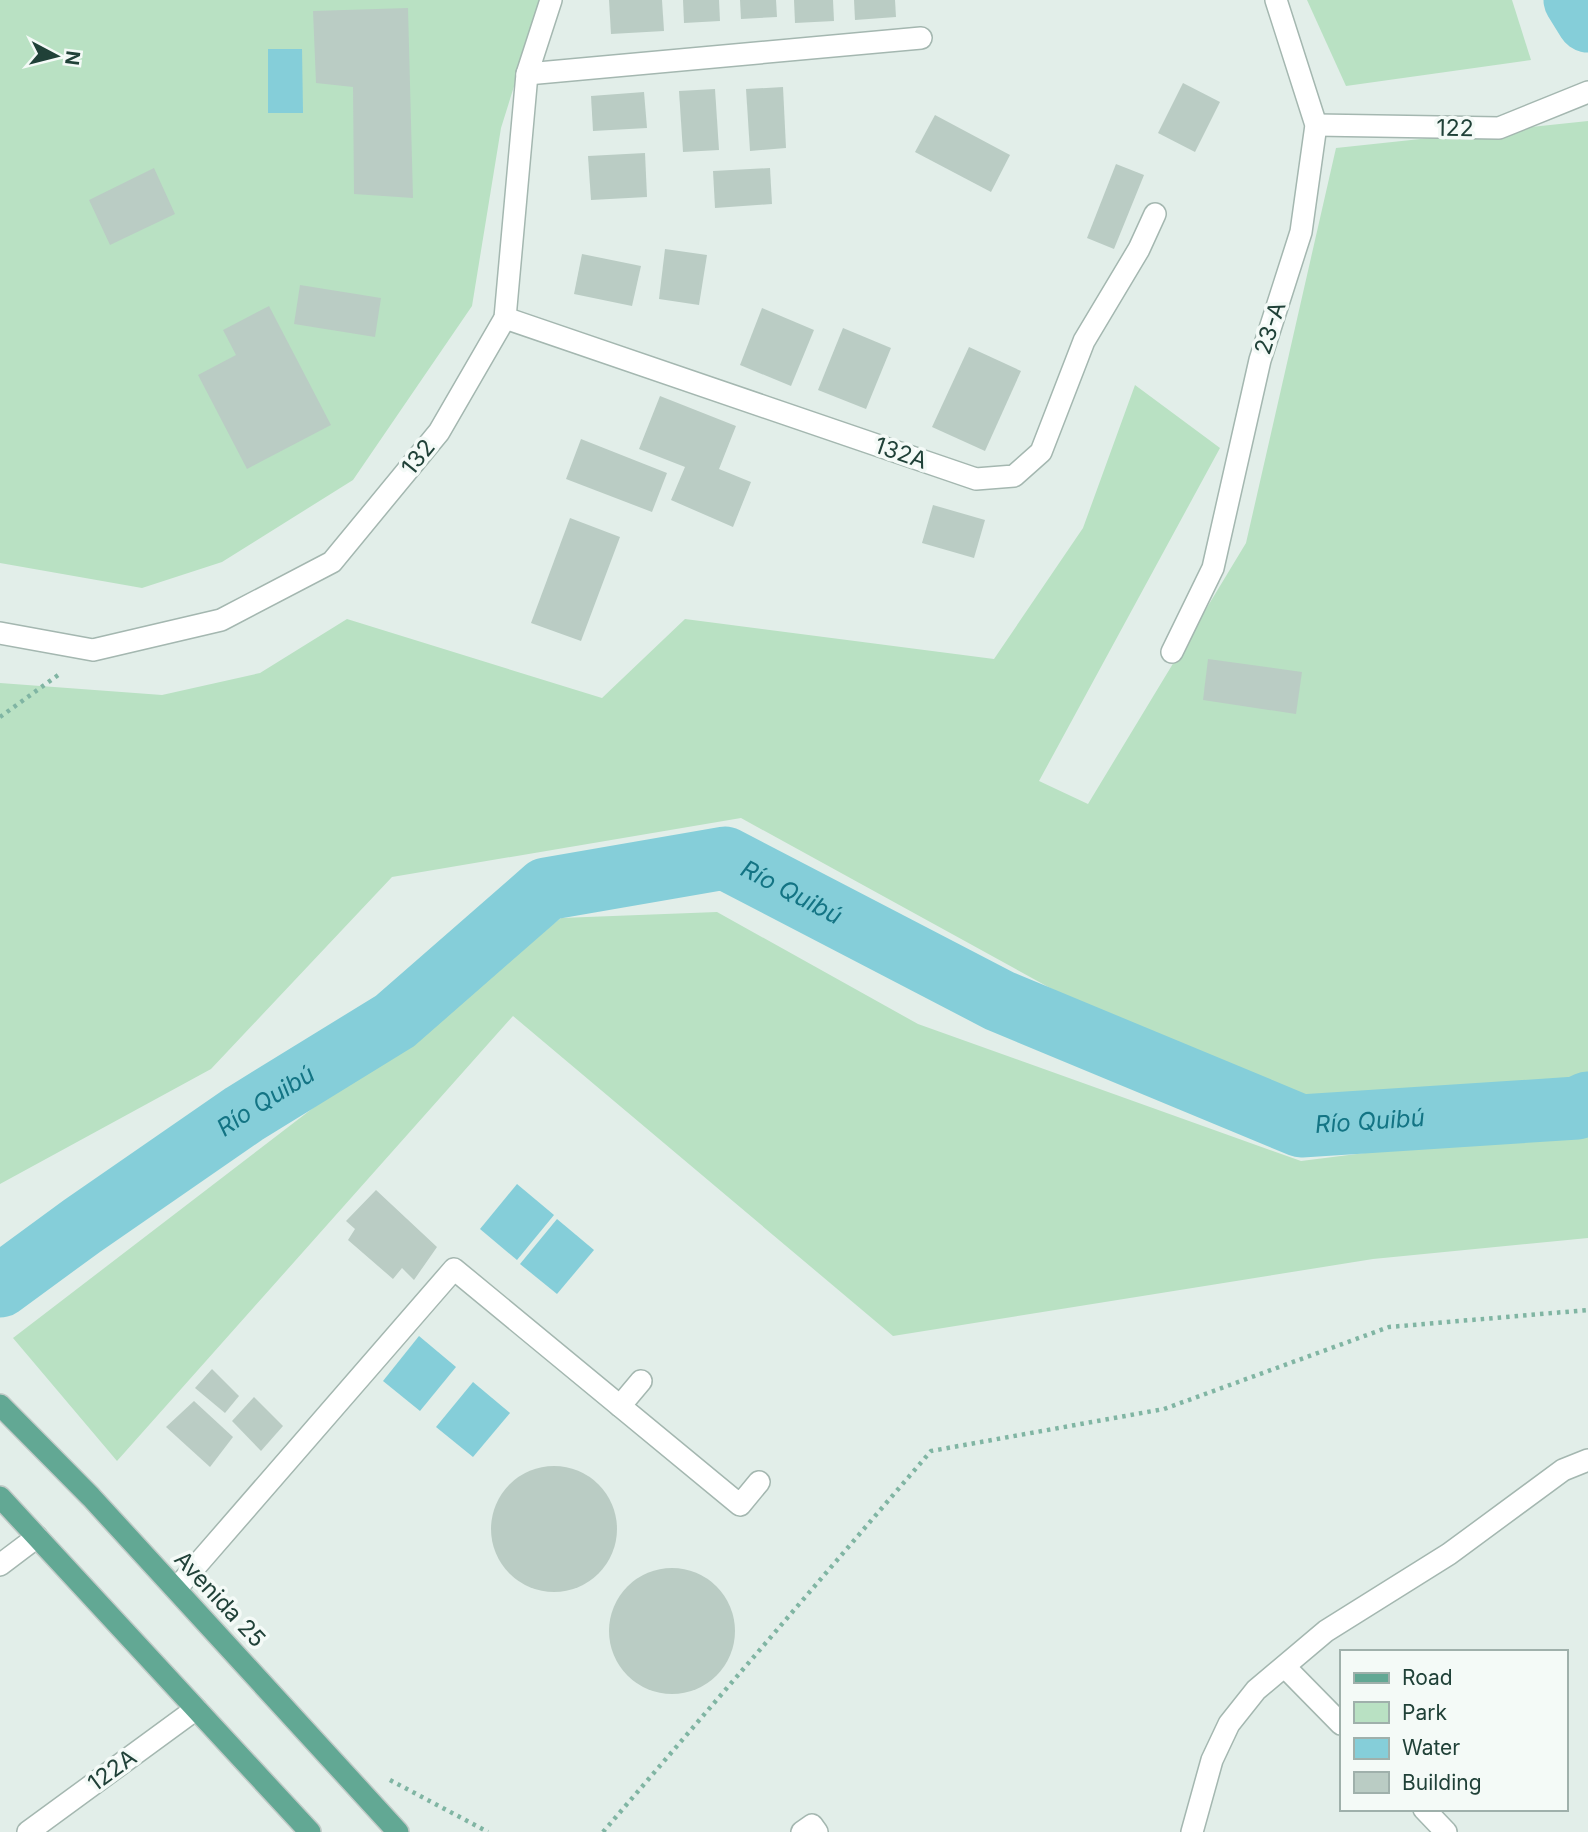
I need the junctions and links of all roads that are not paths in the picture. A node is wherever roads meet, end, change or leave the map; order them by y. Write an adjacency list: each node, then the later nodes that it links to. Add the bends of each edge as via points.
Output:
1 (551, 0): 4 (street, 132)
2 (1276, 0): 6 (street, 23-A)
3 (921, 38): 4 (street)
4 (527, 74): 8 (street, 132)
5 (1588, 92): 6 (street, 122, via 1499,128)
6 (1316, 125): 10 (street, 23-A, via 1301,232 1259,360 1213,568)
7 (1155, 214): 8 (street, 132A, via 1084,341 1041,452 1014,476 976,479)
8 (505, 318): 9 (street, 132, via 439,432 332,562 221,620 93,650)
9 (0, 633)
10 (1172, 652)
11 (640, 1381): 13 (street)
12 (0, 1405): 19 (main road, Avenida 25)
13 (620, 1406): 15 (street, via 740,1505); 19 (street, via 454,1269)
14 (1588, 1460): 20 (street, via 1563,1470 1449,1554 1326,1631)
15 (758, 1482)
16 (0, 1497): 17 (main road)
17 (37, 1538): 18 (street); 21 (main road)
18 (0, 1565)
19 (176, 1589): 26 (main road, Avenida 25)
20 (1285, 1667): 22 (street); 29 (street, via 1256,1690 1229,1724 1212,1760)
21 (196, 1709): 24 (street, 122A); 25 (main road)
22 (1340, 1723)
23 (1426, 1811): 30 (street)
24 (28, 1832)
25 (310, 1832)
26 (398, 1832)
27 (802, 1832): 28 (street, via 812,1825)
28 (817, 1832)
29 (1192, 1832)
30 (1446, 1832)

